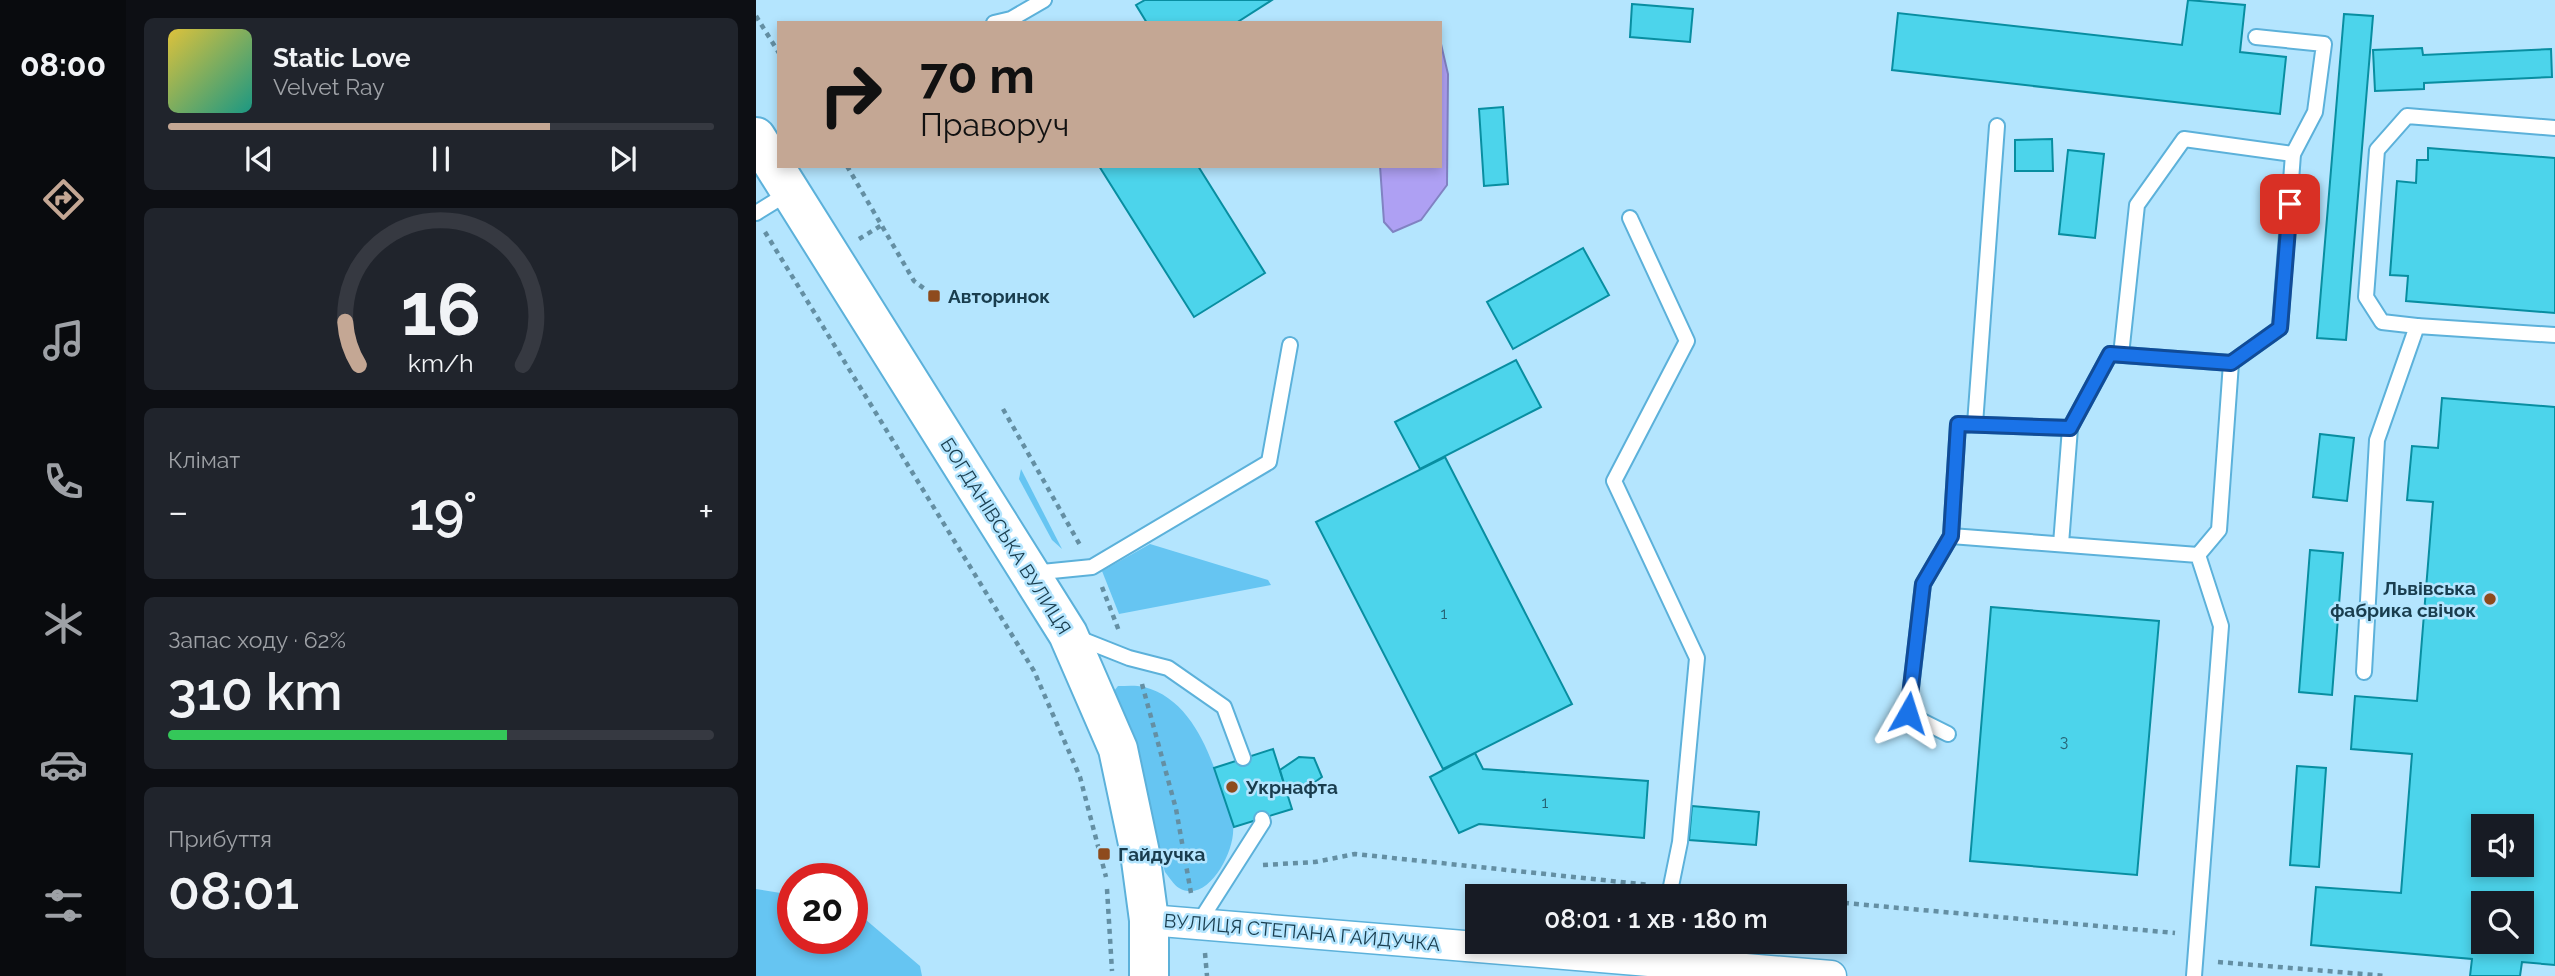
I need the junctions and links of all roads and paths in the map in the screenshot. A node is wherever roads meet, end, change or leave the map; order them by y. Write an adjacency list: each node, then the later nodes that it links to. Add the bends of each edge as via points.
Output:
1 (1044, 0): 3 (lane)
2 (756, 16): 5 (path)
3 (1002, 21)
4 (2256, 37): 8 (lane, via 2324,44 2315,112)
5 (777, 50)
6 (1997, 126): 21 (lane)
7 (2555, 128): 15 (lane, via 2407,116 2377,150 2366,298 2382,322)
8 (2294, 154): 18 (lane, via 2184,139 2137,205); 19 (lane, via 2280,328)
9 (775, 164): 13 (lane)
10 (777, 168): 27 (main road, БОГДАНІВСЬКА ВУЛИЦЯ)
11 (848, 168): 14 (path, via 914,281)
12 (1630, 218): 39 (lane, via 1687,341 1614,481 1697,659 1680,842)
13 (759, 220): 46 (path, via 1034,671 1080,776 1107,880)
14 (934, 296)
15 (2417, 326): 16 (lane); 31 (lane, via 2377,440)
16 (2555, 335)
17 (1290, 345): 27 (lane, via 1269,462 1092,567)
18 (2121, 355): 19 (lane); 22 (lane, via 2110,354)
19 (2231, 363): 26 (lane, via 2219,530)
20 (1003, 409): 25 (path)
21 (1975, 424): 22 (lane); 23 (lane, via 1958,424)
22 (2070, 428): 24 (lane)
23 (1951, 536): 24 (lane); 33 (lane, via 1923,584 1908,713)
24 (2061, 544): 26 (lane)
25 (1084, 553)
26 (2199, 555): 43 (lane, via 2221,626)
27 (1030, 573): 30 (main road, БОГДАНІВСЬКА ВУЛИЦЯ)
28 (1100, 583): 29 (path)
29 (1118, 626)
30 (1068, 634): 34 (lane, via 1168,668 1224,707); 41 (main road, БОГДАНІВСЬКА ВУЛИЦЯ, via 1118,749)
31 (2364, 672)
32 (1145, 690): 37 (path, via 1176,808)
33 (1948, 734)
34 (1243, 758)
35 (1262, 819): 36 (lane)
36 (1237, 866): 38 (path, via 1355,855); 42 (lane)
37 (1189, 884)
38 (1601, 884)
39 (1671, 884)
40 (1847, 903): 43 (path)
41 (1149, 920): 42 (street, ВУЛИЦЯ СТЕПАНА ГАЙДУЧКА); 47 (main road, БОГДАНІВСЬКА ВУЛИЦЯ)
42 (1198, 924): 49 (street, ВУЛИЦЯ СТЕПАНА ГАЙДУЧКА, via 1660,956)
43 (2199, 935): 44 (lane)
44 (2196, 960): 50 (lane); 51 (path)
45 (1208, 966): 48 (path)
46 (1112, 976)
47 (1149, 976)
48 (1207, 976)
49 (1831, 976)
50 (2194, 976)
51 (2387, 976)

